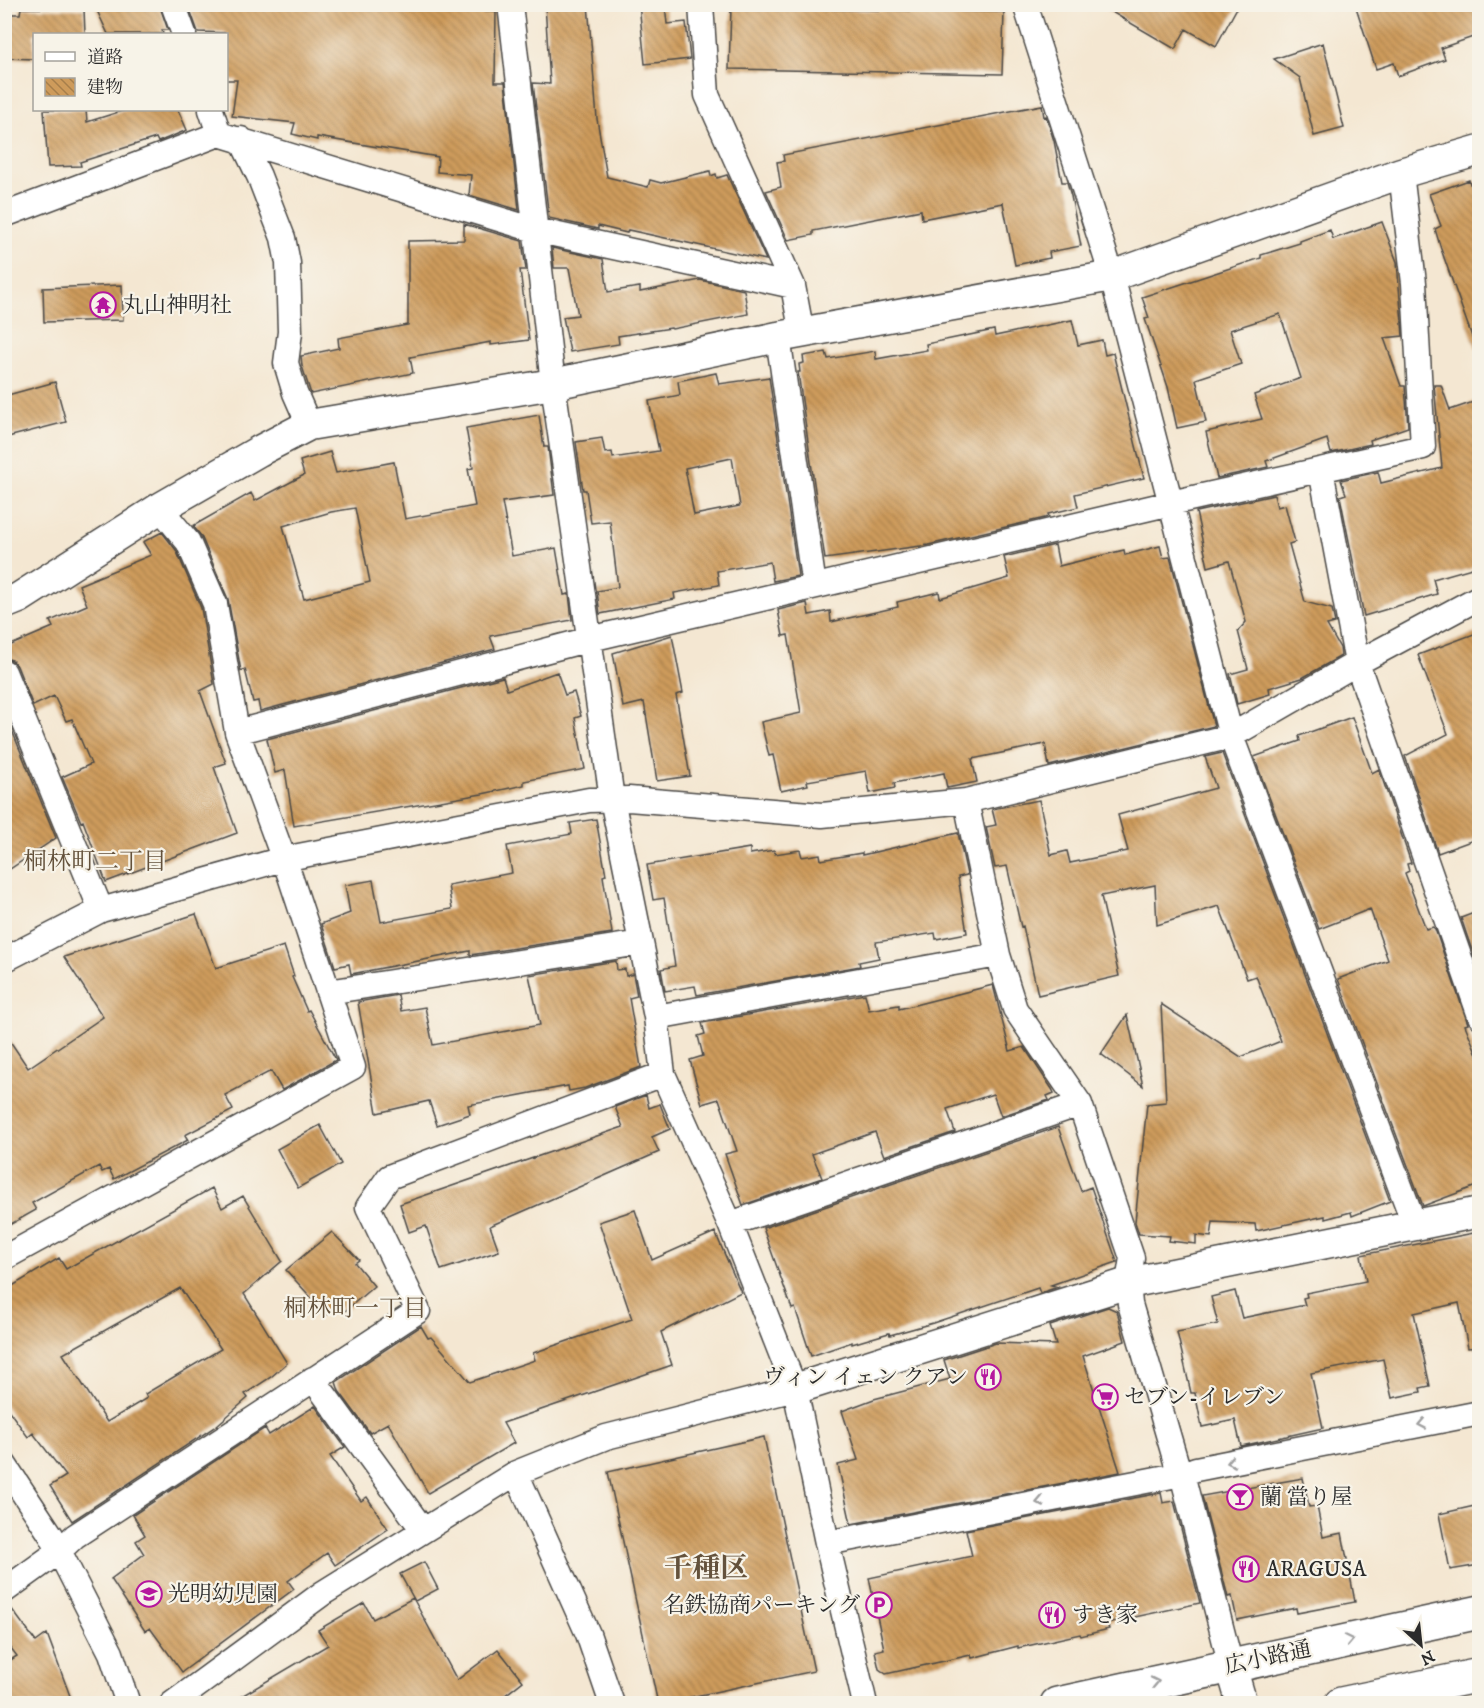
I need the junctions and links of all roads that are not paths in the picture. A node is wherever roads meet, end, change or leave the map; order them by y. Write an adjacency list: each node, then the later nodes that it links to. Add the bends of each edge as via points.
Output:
1 (173, 4): 5 (street)
2 (510, 4): 11 (street)
3 (701, 4): 13 (street, via 708,95)
4 (1025, 4): 12 (street)
5 (184, 33)
6 (212, 111): 7 (street)
7 (230, 136): 10 (street); 11 (street); 16 (street, via 259,176 283,238 288,263 290,332 286,363)
8 (1479, 150): 9 (street)
9 (1401, 173): 12 (street); 17 (street, via 1414,283 1423,447)
10 (4, 215)
11 (535, 230): 13 (street); 15 (street)
12 (1112, 276): 14 (street); 18 (street)
13 (793, 286): 14 (street)
14 (790, 335): 15 (street); 20 (street)
15 (553, 384): 16 (street); 23 (street)
16 (309, 425): 19 (street)
17 (1321, 470): 18 (street); 24 (street)
18 (1171, 503): 20 (street); 27 (street)
19 (160, 508): 22 (street); 26 (street, via 188,542 215,604)
20 (814, 586): 23 (street)
21 (1479, 597): 24 (street)
22 (4, 604)
23 (590, 639): 26 (street); 28 (street)
24 (1357, 663): 27 (street); 37 (street)
25 (4, 672): 31 (street)
26 (237, 732): 30 (street)
27 (1230, 736): 29 (street); 42 (street)
28 (612, 799): 29 (street, via 822,816); 30 (street, via 590,800); 32 (street)
29 (966, 801): 33 (street)
30 (283, 860): 31 (street); 35 (street)
31 (101, 910): 34 (street)
32 (640, 943): 35 (street); 36 (street)
33 (998, 955): 36 (street); 39 (street, via 1015,1009)
34 (4, 960)
35 (328, 992): 43 (street, via 353,1067)
36 (656, 1017): 38 (street)
37 (1479, 1017)
38 (663, 1074): 41 (street); 45 (street, via 389,1177 368,1207 418,1311)
39 (1080, 1104): 41 (street); 44 (street, via 1132,1258)
40 (1479, 1212): 42 (street)
41 (730, 1224): 46 (street)
42 (1415, 1226): 44 (street)
43 (4, 1258)
44 (1128, 1283): 46 (street); 50 (street, via 1130,1304)
45 (313, 1379): 51 (street); 53 (street, via 75,1536)
46 (795, 1389): 49 (street, via 606,1437); 52 (street)
47 (1479, 1413): 50 (street, one-way to 50)
48 (4, 1464): 53 (street)
49 (516, 1473): 51 (street); 60 (street, via 588,1634)
50 (1182, 1474): 52 (street, one-way to 52); 56 (street)
51 (423, 1530): 59 (street, via 323,1593)
52 (827, 1543): 61 (street)
53 (58, 1552): 54 (street); 58 (street, via 111,1653)
54 (4, 1591)
55 (1479, 1612): 56 (main road, 広小路通, one-way to 55)
56 (1230, 1666): 62 (main road, 広小路通, one-way to 56); 63 (street)
57 (1479, 1676): 64 (main road)
58 (128, 1704)
59 (172, 1704)
60 (612, 1704)
61 (865, 1704)
62 (1057, 1704)
63 (1242, 1704)
64 (1341, 1704)

